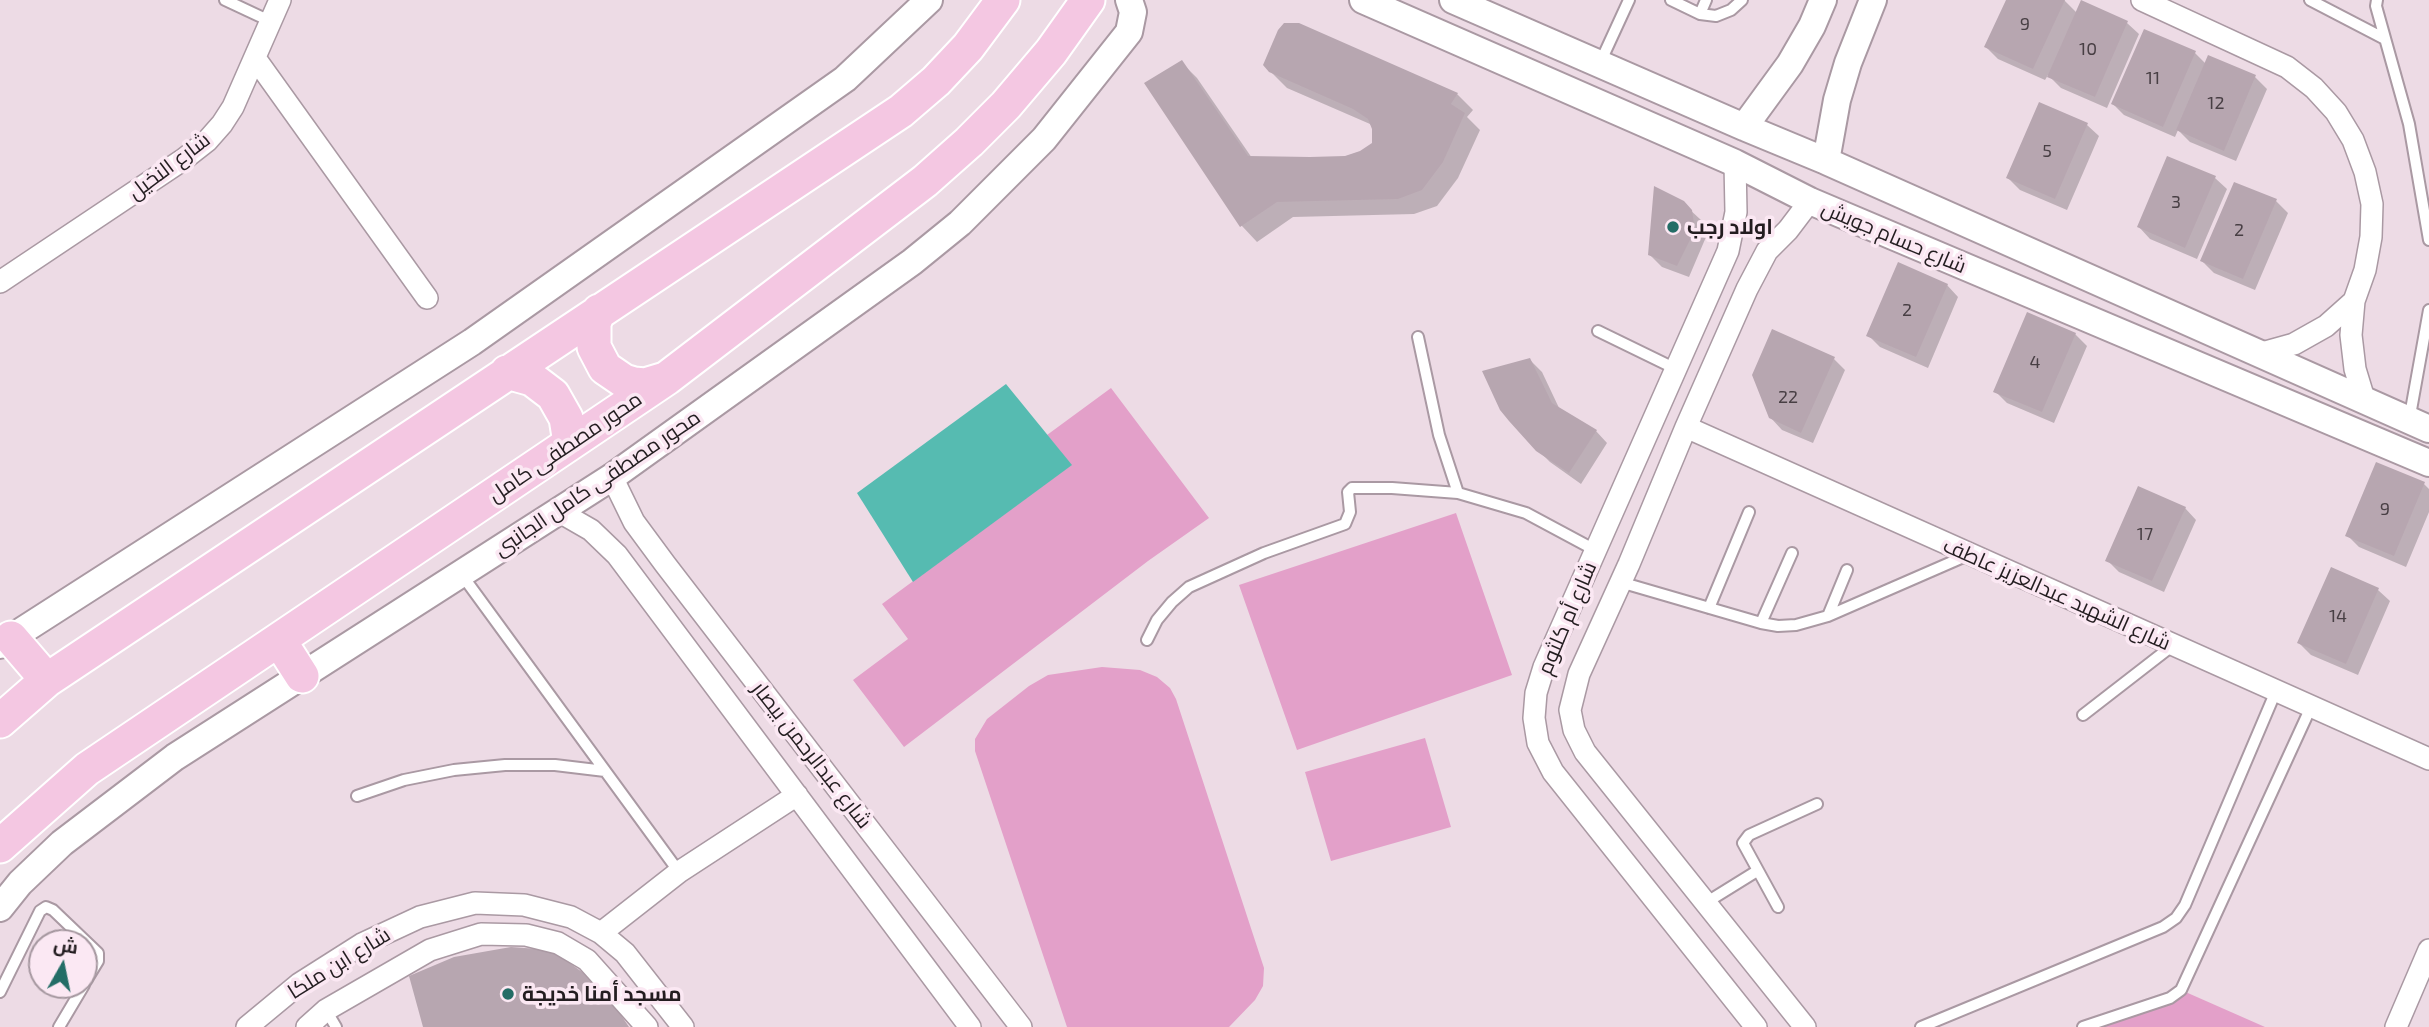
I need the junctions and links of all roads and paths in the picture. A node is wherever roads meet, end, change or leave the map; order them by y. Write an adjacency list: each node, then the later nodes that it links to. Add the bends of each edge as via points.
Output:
1 (225, 0): 19 (lane)
2 (280, 0): 19 (street, شارع النخيل)
3 (929, 0): 62 (street, via 845,79 472,342)
4 (1003, 0): 34 (main road, via 968,47 901,111)
5 (1088, 0): 41 (main road, محور مصطفى كامل, via 1052,52 968,142)
6 (1129, 0): 47 (street, محور مصطفى كامل الجانبى, via 1133,12 1129,32 1044,139 960,223)
7 (1363, 0): 21 (street, شارع حسام جويش)
8 (1671, 0): 18 (lane)
9 (1706, 0): 18 (lane)
10 (1742, 0): 18 (lane, via 1716,16)
11 (1823, 0): 24 (street, via 1790,65)
12 (1873, 0): 25 (street, via 1847,63)
13 (2142, 0): 32 (street, via 2287,67 2336,112 2357,151 2372,204 2365,270)
14 (2310, 0): 20 (lane)
15 (2377, 0): 20 (lane)
16 (1624, 2): 23 (lane)
17 (1465, 5): 21 (street); 23 (street, شارع حسام جويش)
18 (1700, 14)
19 (272, 22): 22 (street, شارع النخيل)
20 (2385, 39): 28 (lane, via 2409,124)
21 (1463, 44): 26 (street, شارع حسام جويش)
22 (255, 58): 29 (street, شارع النخيل, via 233,107 207,141); 31 (street)
23 (1600, 63): 24 (street, شارع حسام جويش)
24 (1744, 127): 25 (street, شارع حسام جويش)
25 (1826, 161): 30 (street, شارع حسام جويش)
26 (1735, 163): 27 (street, شارع حسام جويش); 39 (street, شارع أم كلثوم, via 1736,212 1728,251)
27 (1810, 201): 35 (street, شارع حسام جويش); 44 (street, شارع أم كلثوم, via 1767,251)
28 (2429, 240)
29 (0, 282)
30 (2113, 289): 35 (street); 38 (street, شارع حسام جويش)
31 (428, 298)
32 (2354, 301): 38 (street, via 2326,326 2294,344); 42 (street, via 2351,335)
33 (2429, 310): 43 (lane)
34 (599, 311): 40 (main road); 41 (main road, via 594,348 605,368 634,384)
35 (2098, 323): 46 (street, شارع حسام جويش)
36 (1598, 331): 39 (lane)
37 (1418, 337): 48 (lane, via 1439,435)
38 (2258, 354): 42 (street, شارع حسام جويش)
39 (1676, 369): 51 (street, شارع أم كلثوم)
40 (507, 372): 45 (main road, via 532,379 553,395 566,418); 65 (main road)
41 (667, 378): 45 (main road, محور مصطفى كامل)
42 (2365, 402): 43 (street, شارع حسام جويش)
43 (2419, 425)
44 (1686, 427): 53 (street, شارع الشهيد عبدالعزيز عاطف); 56 (street, شارع أم كلثوم)
45 (570, 443): 60 (main road, محور مصطفى كامل)
46 (2429, 463)
47 (612, 477): 49 (street, محور مصطفى كامل الجانبى); 97 (street, شارع عبدالرحمن بيصار, via 634,522 665,564)
48 (1458, 493): 51 (lane, via 1526,513); 61 (lane, via 1352,488 1345,524 1189,587 1157,620)
49 (558, 511): 55 (street, محور مصطفى كامل الجانبى); 72 (street, شارع عبدالرحمن بيصار, via 591,530 617,555)
50 (1749, 512): 57 (lane)
51 (1595, 550): 56 (street); 98 (street, شارع أم كلثوم, via 1536,694 1538,743 1553,772)
52 (1792, 553): 59 (lane)
53 (1969, 555): 58 (lane); 63 (street, شارع الشهيد عبدالعزيز عاطف)
54 (1847, 570): 58 (lane)
55 (460, 573): 64 (street, محور مصطفى كامل الجانبى); 71 (lane)
56 (1625, 573): 57 (lane); 78 (street, شارع أم كلثوم, via 1573,693 1574,730 1585,752)
57 (1709, 608): 59 (lane)
58 (1828, 616): 59 (lane, via 1796,625)
59 (1761, 623)
60 (279, 640): 64 (main road); 75 (main road, محور مصطفى كامل, via 87,769)
61 (1147, 640)
62 (5, 642): 65 (main road)
63 (2172, 646): 66 (street, شارع الشهيد عبدالعزيز عاطف); 68 (lane)
64 (302, 676): 80 (street, محور مصطفى كامل الجانبى, via 114,801 62,842)
65 (47, 680): 69 (main road)
66 (2276, 691): 67 (street, شارع الشهيد عبدالعزيز عاطف); 100 (lane, via 2185,905 2170,924)
67 (2311, 707): 70 (street, شارع الشهيد عبدالعزيز عاطف); 101 (lane, via 2181,990 2170,998)
68 (2083, 715)
69 (0, 721)
70 (2429, 759)
71 (605, 771): 73 (lane, via 555,765 454,770); 77 (lane)
72 (797, 795): 77 (street); 96 (street, شارع عبدالرحمن بيصار)
73 (357, 796)
74 (1816, 804): 76 (lane, via 1745,838 1744,848)
75 (0, 846)
76 (1757, 871): 78 (lane); 79 (lane)
77 (680, 872): 83 (street)
78 (1707, 902): 99 (street, شارع أم كلثوم)
79 (1778, 907)
80 (0, 908)
81 (31, 929): 82 (lane, via 46,907)
82 (73, 929)
83 (601, 933): 86 (street, شارع ابن ملكا); 92 (street, شارع ابن ملكا, via 571,917 524,905 475,903 451,908 362,944 299,984)
84 (28, 935): 87 (lane)
85 (2429, 950): 102 (street)
86 (650, 982): 89 (street); 95 (street, شارع ابن ملكا)
87 (0, 992)
88 (76, 999): 91 (lane)
89 (628, 1003): 90 (street, شارع ابن ملكا, via 587,960 558,943 526,935 481,934 430,950); 94 (street, شارع ابن ملكا)
90 (331, 1018): 93 (street, شارع ابن ملكا)
91 (59, 1027)
92 (247, 1027)
93 (307, 1027)
94 (648, 1027)
95 (682, 1027)
96 (970, 1027)
97 (1021, 1027)
98 (1756, 1027)
99 (1805, 1027)
100 (1921, 1027)
101 (2083, 1027)
102 (2396, 1027)

